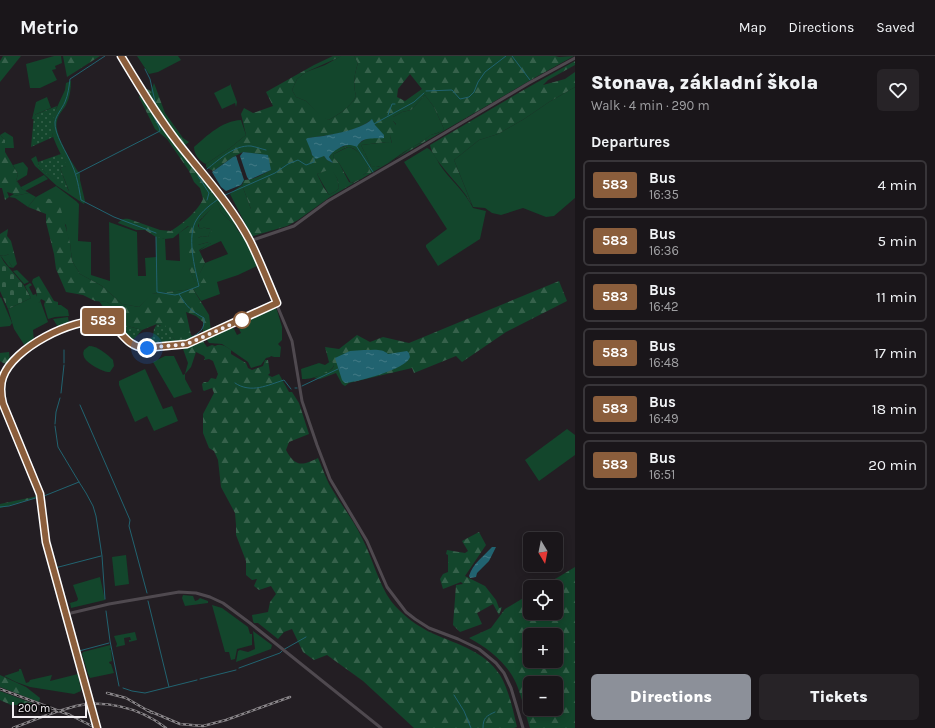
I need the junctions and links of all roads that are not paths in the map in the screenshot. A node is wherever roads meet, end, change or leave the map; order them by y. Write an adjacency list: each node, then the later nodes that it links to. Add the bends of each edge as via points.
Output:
1 (121, 56): 3 (street, via 144,95 177,142 224,200)
2 (575, 58): 3 (street, via 333,198 294,226)
3 (250, 240): 4 (street)
4 (277, 303): 5 (street, via 187,344 142,348 130,343 109,323 91,321 70,326 26,350 3,376 2,400 5,412 40,494 46,542); 8 (street, via 292,341 302,401 330,479 367,541 387,587 406,612 415,619 429,628 479,649 496,663 506,676)
5 (67, 614): 6 (street); 7 (street, via 178,592 210,597 223,603)
6 (97, 728)
7 (381, 728)
8 (523, 728)

